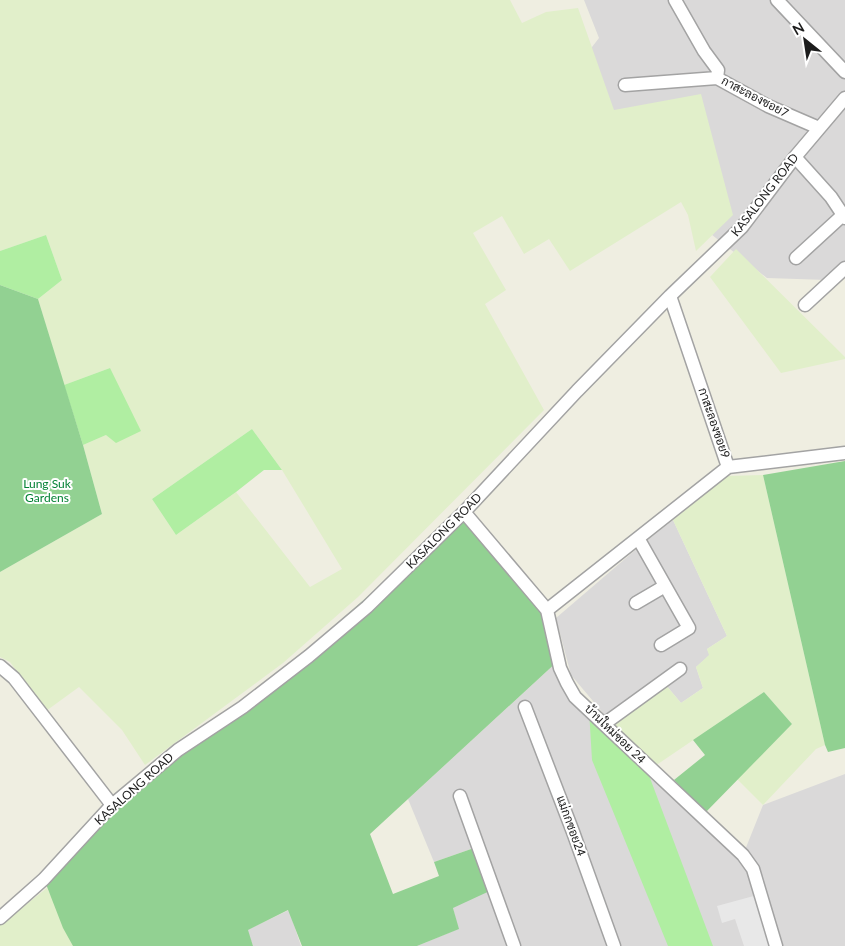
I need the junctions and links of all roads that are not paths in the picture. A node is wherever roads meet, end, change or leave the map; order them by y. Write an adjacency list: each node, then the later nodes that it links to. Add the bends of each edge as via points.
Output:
1 (675, 0): 4 (street, กาสะลองซอย7, via 718,70)
2 (784, 3): 3 (street)
3 (845, 72)
4 (717, 78): 5 (street); 7 (street, กาสะลองซอย7, via 768,106)
5 (624, 85)
6 (845, 98): 7 (street, KASALONG ROAD)
7 (819, 128): 8 (street, KASALONG ROAD)
8 (795, 157): 9 (street); 12 (street, KASALONG ROAD, via 742,227)
9 (844, 216): 10 (street)
10 (796, 258)
11 (845, 268): 13 (street)
12 (670, 296): 15 (street, กาสะลองซอย9); 16 (street, KASALONG ROAD)
13 (805, 305)
14 (845, 453): 15 (street, กาสะลองซอย9)
15 (728, 467): 17 (street)
16 (464, 512): 20 (street, บ้านใหม่ซอย 24); 27 (street, KASALONG ROAD, via 366,607 309,656 243,707 178,750)
17 (638, 538): 18 (street); 20 (street)
18 (665, 586): 19 (street); 21 (street, via 689,628)
19 (636, 603)
20 (547, 610): 25 (street, บ้านใหม่ซอย 24, via 560,668 567,683)
21 (661, 645)
22 (0, 666): 27 (street, via 14,678)
23 (680, 669): 25 (street)
24 (525, 707): 30 (street, แม่กกซอย24)
25 (604, 724): 31 (street, บ้านใหม่ซอย 24, via 743,855 753,869)
26 (460, 796): 29 (street)
27 (112, 805): 28 (street, KASALONG ROAD, via 44,879)
28 (0, 918)
29 (514, 946)
30 (614, 946)
31 (776, 946)

